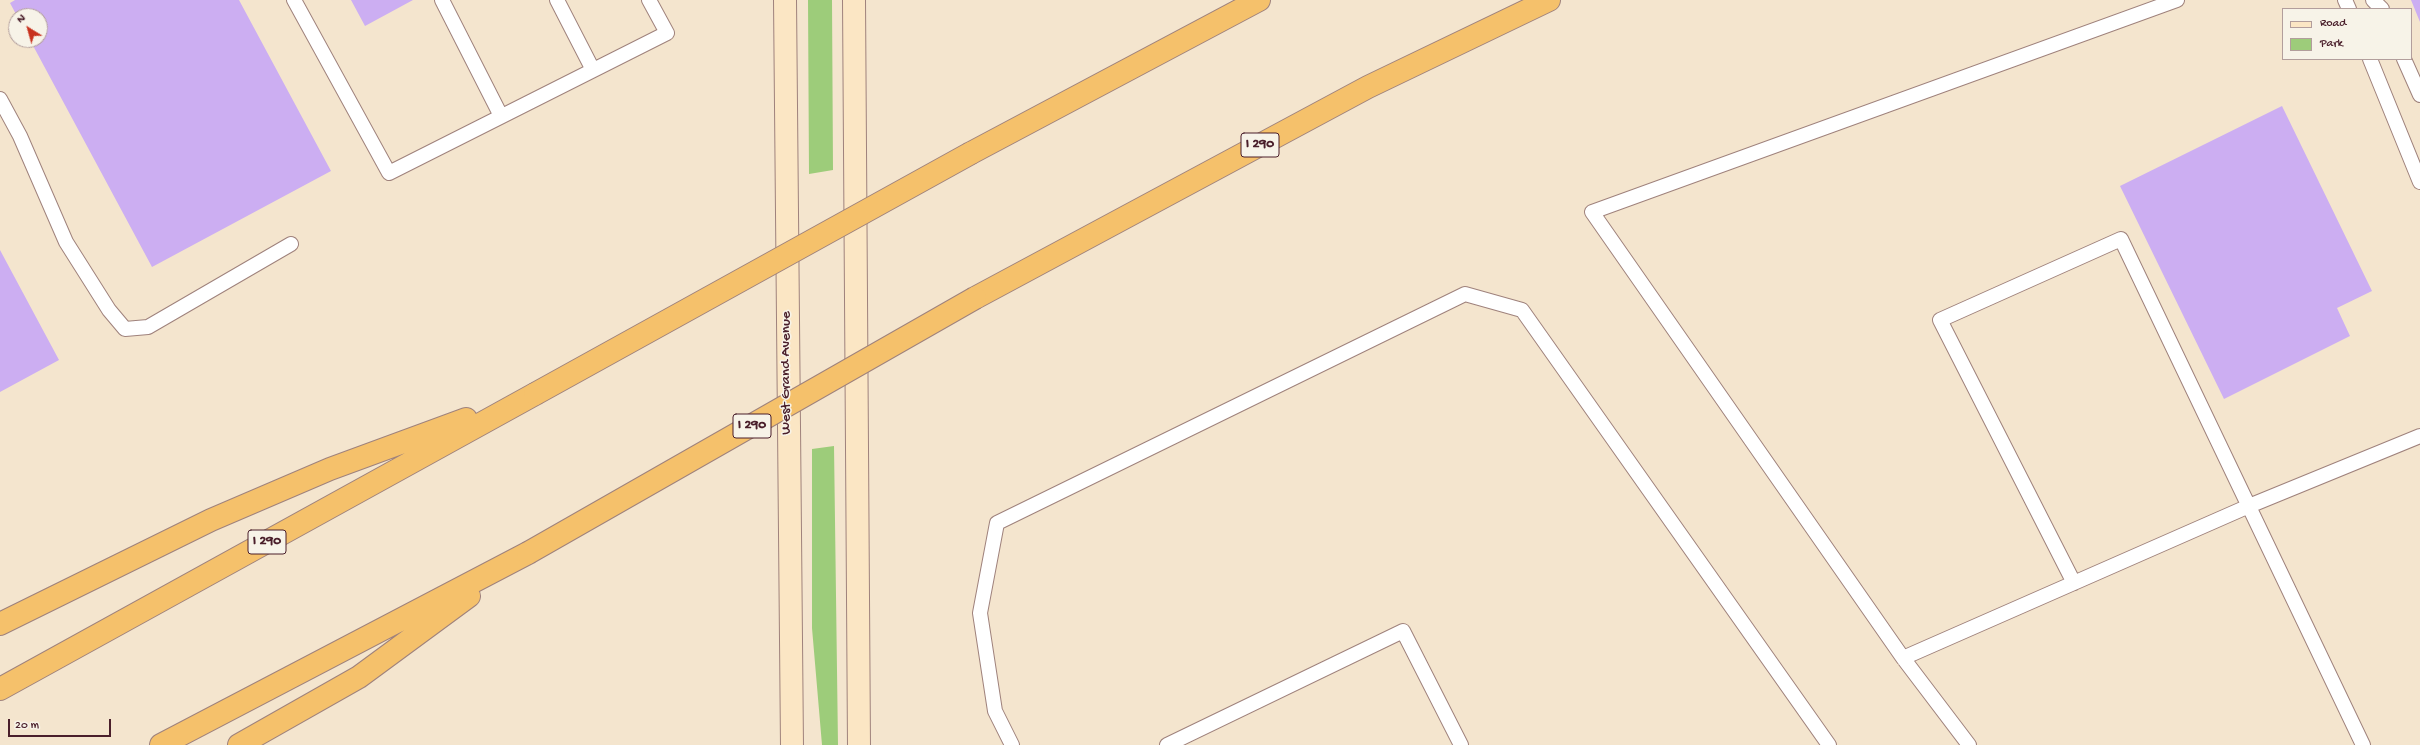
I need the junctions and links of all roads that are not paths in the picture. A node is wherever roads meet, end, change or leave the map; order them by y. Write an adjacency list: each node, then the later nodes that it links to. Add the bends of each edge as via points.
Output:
1 (294, 0): 17 (lane, via 388,173)
2 (442, 0): 17 (lane)
3 (557, 0): 14 (lane)
4 (649, 0): 14 (lane, via 667,33)
5 (785, 0): 30 (main road, West Grand Avenue)
6 (854, 0): 31 (main road)
7 (1259, 0): 20 (highway, I 290, bridge, via 971,153)
8 (1549, 0): 23 (highway, I 290, bridge, via 1368,87 975,298)
9 (2177, 0): 26 (lane, via 1592,212)
10 (2373, 0): 11 (lane)
11 (2381, 8)
12 (2370, 60): 18 (lane)
13 (2404, 60): 15 (lane)
14 (593, 70): 17 (lane)
15 (2420, 95)
16 (0, 99): 19 (lane, via 20,136 66,242 109,310 125,329 148,328)
17 (501, 116)
18 (2420, 182)
19 (291, 244)
20 (535, 394): 25 (highway, via 330,469 212,520); 27 (highway, I 290)
21 (2420, 436): 22 (lane)
22 (2249, 506): 24 (lane); 24 (lane, via 2122,239 2115,242 1940,320); 37 (lane)
23 (528, 553): 28 (highway, I 290); 29 (highway, via 359,677)
24 (2074, 583): 26 (lane)
25 (0, 624)
26 (1903, 658): 36 (lane)
27 (0, 690)
28 (162, 745)
29 (239, 745)
30 (792, 745)
31 (860, 745)
32 (1012, 745): 35 (lane, via 995,711 980,613 997,523 1465,294 1522,310)
33 (1167, 745): 34 (lane, via 1403,631)
34 (1461, 745)
35 (1829, 745)
36 (1968, 745)
37 (2363, 745)

